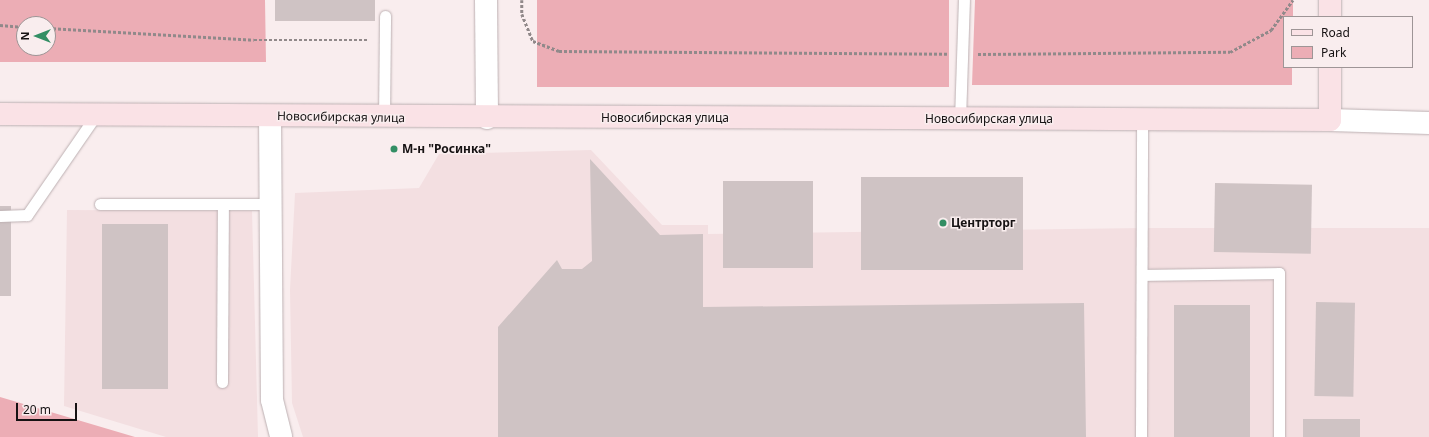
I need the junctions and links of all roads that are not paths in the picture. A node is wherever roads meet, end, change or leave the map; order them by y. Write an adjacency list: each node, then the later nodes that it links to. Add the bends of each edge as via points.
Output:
1 (486, 0): 11 (street)
2 (964, 0): 12 (lane)
3 (1330, 0): 5 (street)
4 (385, 16): 10 (lane)
5 (1330, 16)
6 (1330, 68): 14 (street)
7 (0, 114): 8 (street, Новосибирская улица)
8 (96, 115): 9 (street, Новосибирская улица); 19 (lane, via 27,215)
9 (270, 116): 10 (street, Новосибирская улица); 18 (street)
10 (384, 118): 11 (street, Новосибирская улица)
11 (487, 118): 12 (street, Новосибирская улица)
12 (960, 119): 13 (street, Новосибирская улица)
13 (1142, 120): 14 (street, Новосибирская улица); 20 (lane)
14 (1330, 120): 15 (street, Новосибирская улица)
15 (1429, 123)
16 (100, 204): 17 (lane)
17 (223, 204): 18 (lane); 21 (lane)
18 (270, 204): 22 (street, via 272,400)
19 (0, 216)
20 (1142, 275): 23 (lane); 24 (lane, via 1279,273)
21 (222, 382)
22 (282, 437)
23 (1141, 437)
24 (1279, 437)

